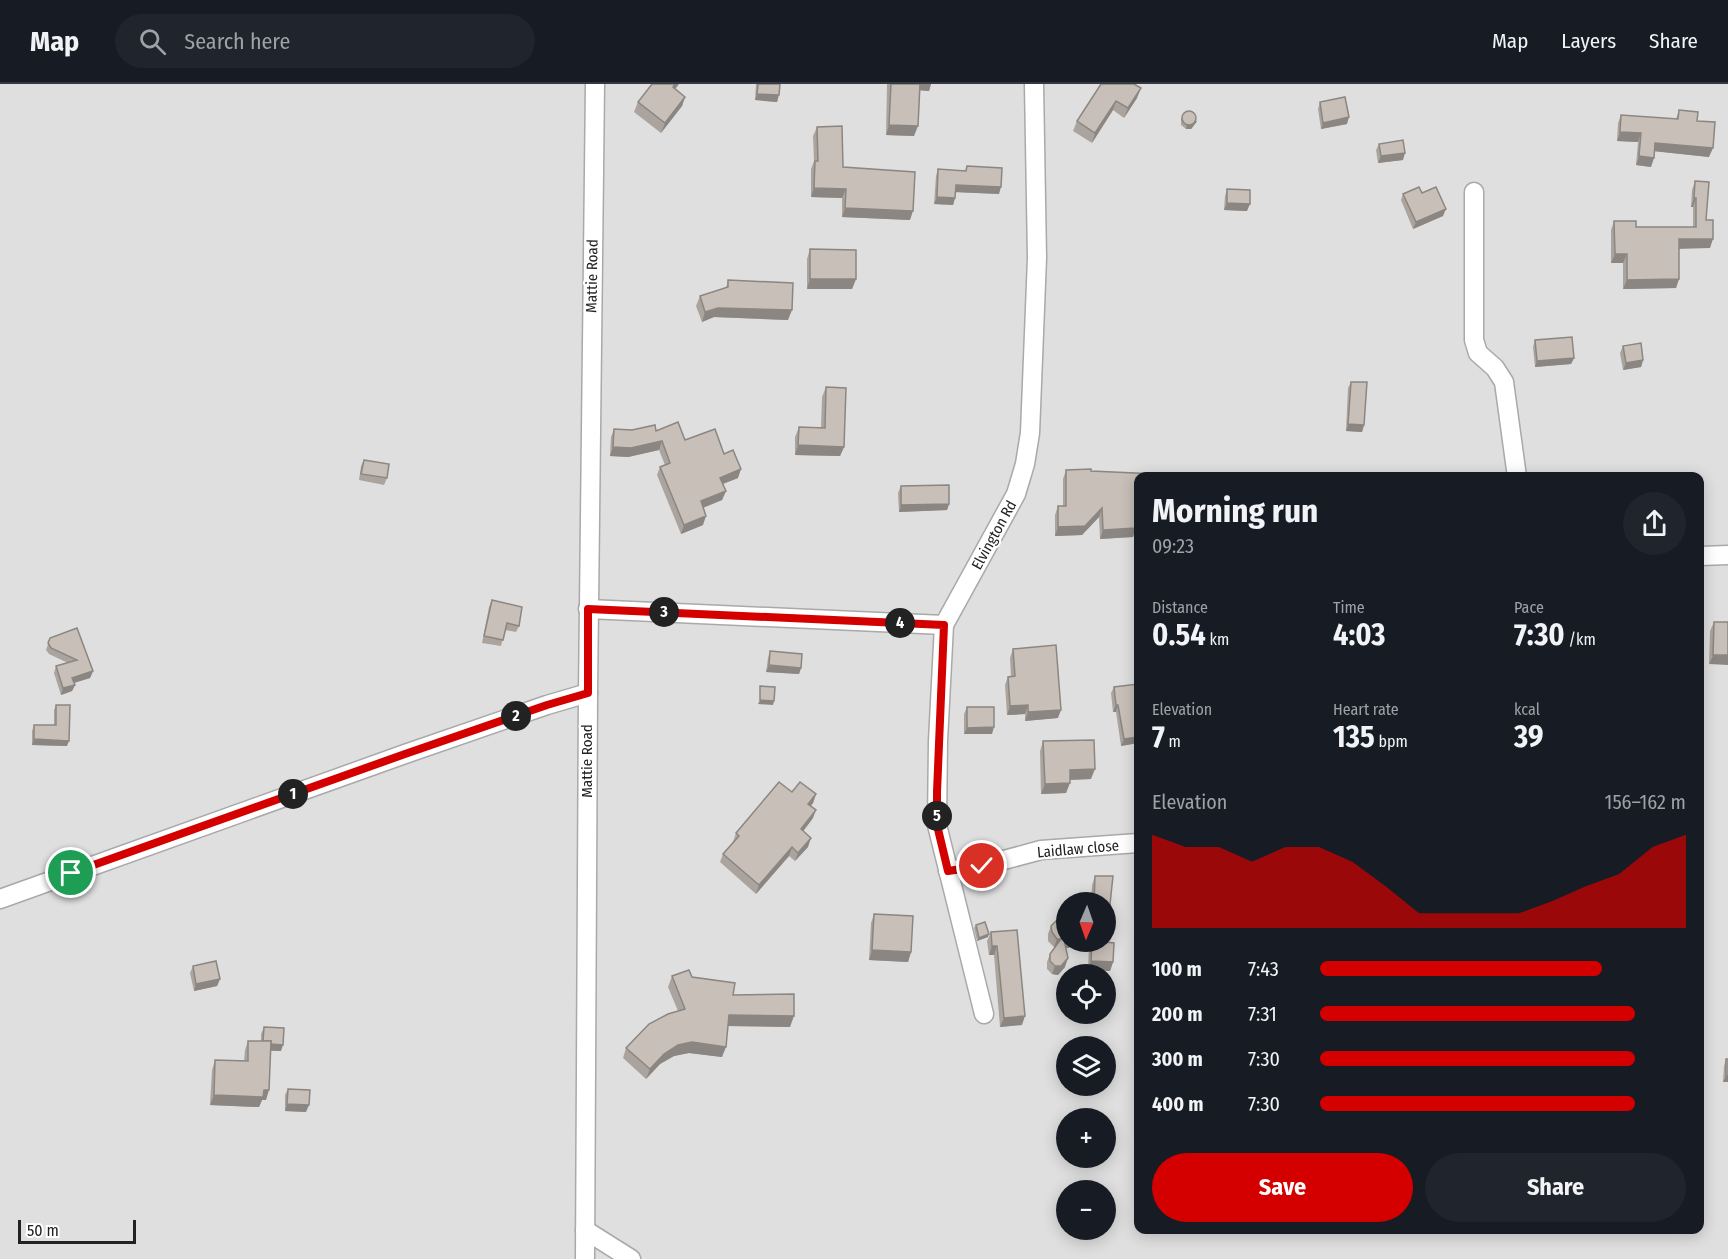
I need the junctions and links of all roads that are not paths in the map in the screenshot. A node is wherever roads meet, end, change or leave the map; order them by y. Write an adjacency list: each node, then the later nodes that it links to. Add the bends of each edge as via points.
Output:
1 (595, 84): 7 (street, Mattie Road)
2 (1034, 84): 8 (street, Elvington Rd, via 1036,258 1030,433 1025,464 1017,494)
3 (1474, 192): 4 (street, via 1474,340 1479,353 1504,382)
4 (1516, 472)
5 (1704, 555): 6 (street)
6 (1728, 555)
7 (588, 609): 8 (street); 9 (street, Mattie Road)
8 (944, 625): 11 (street, via 937,825)
9 (588, 693): 12 (street); 14 (street, Mattie Road)
10 (1134, 843): 11 (street, Laidlaw close, via 1041,850)
11 (948, 871): 13 (street)
12 (0, 899)
13 (984, 1014)
14 (585, 1230): 15 (street, Mattie Road); 16 (street)
15 (585, 1259)
16 (631, 1259)

